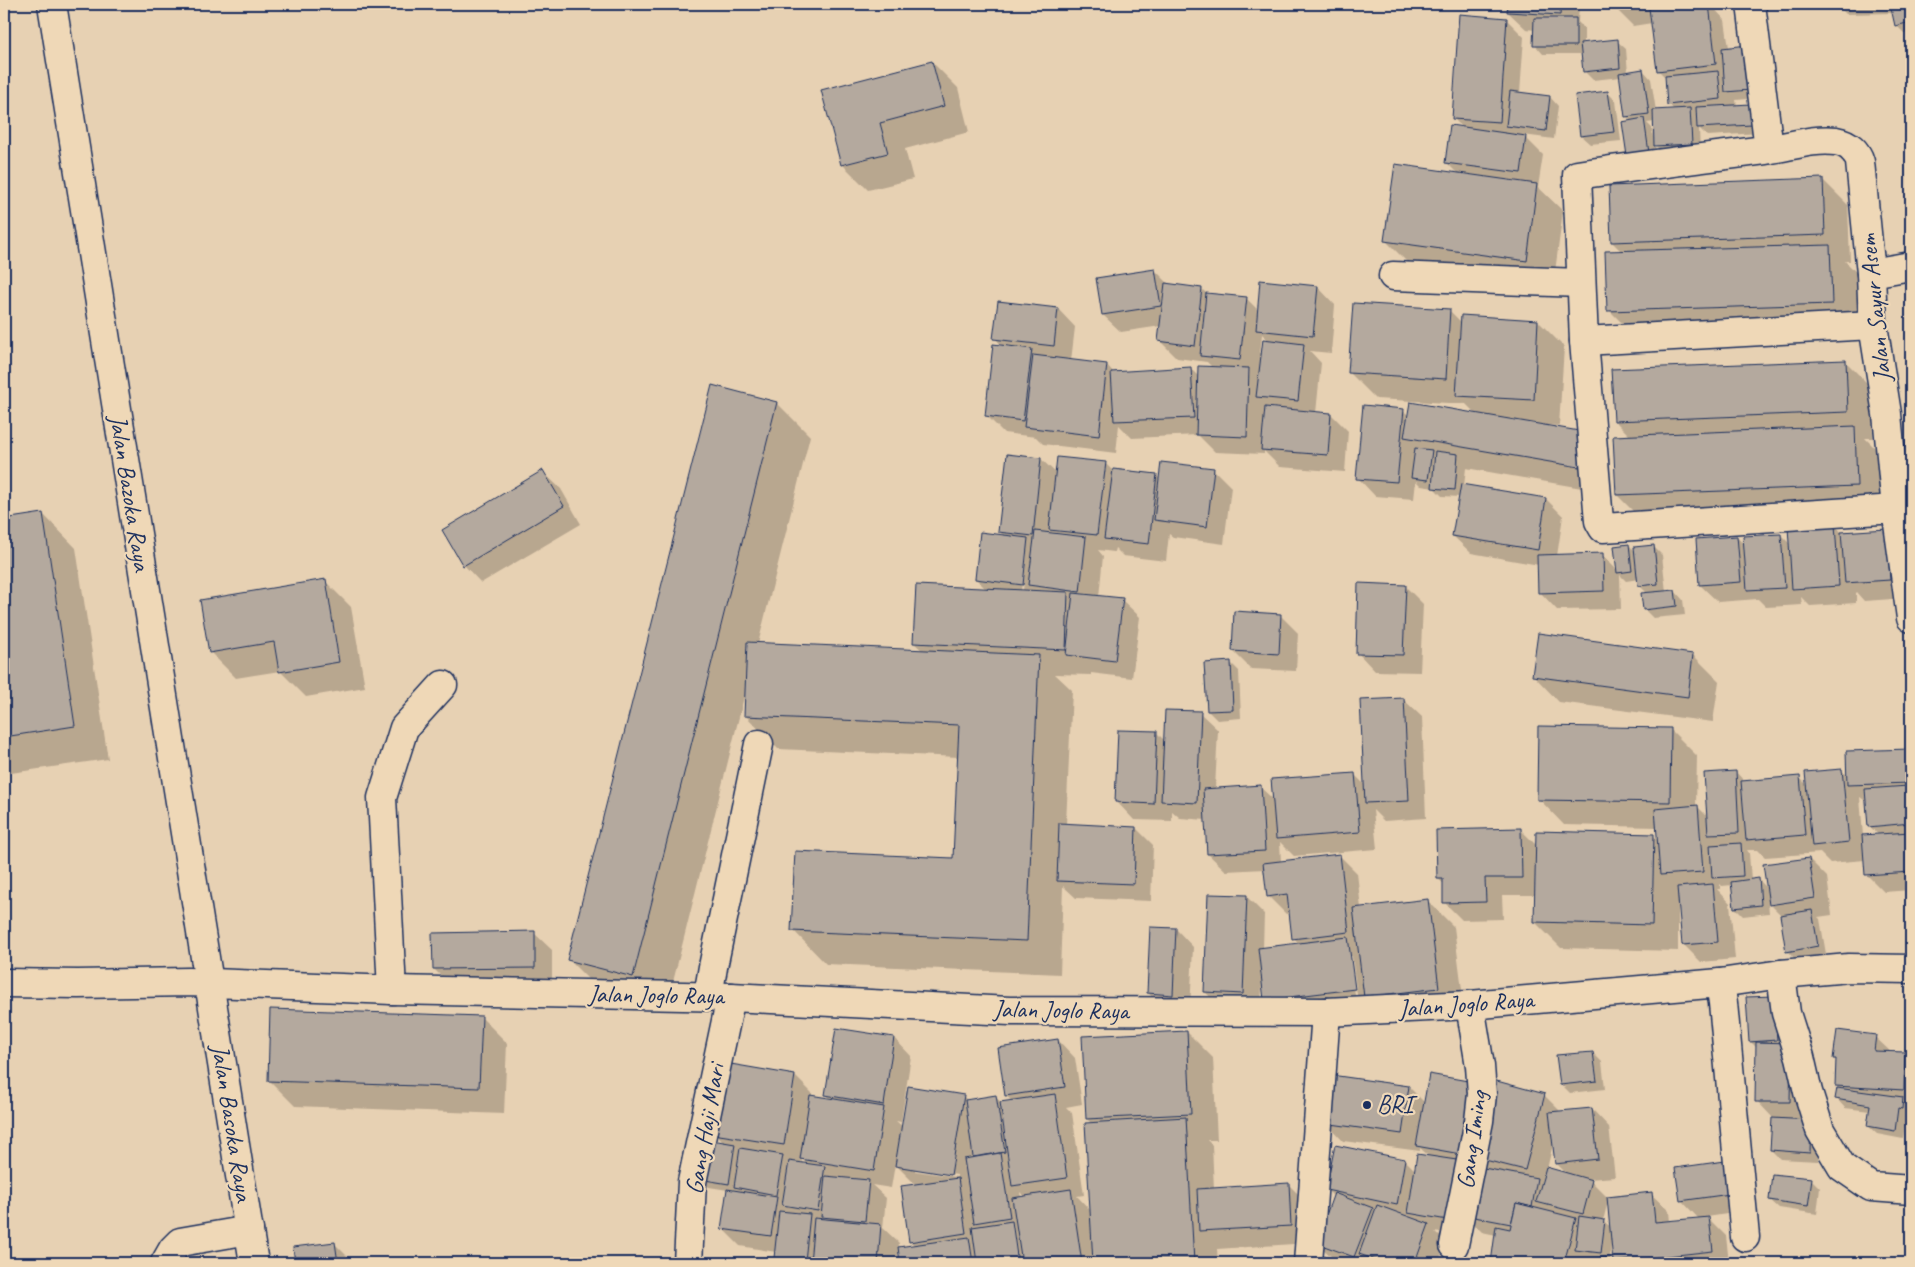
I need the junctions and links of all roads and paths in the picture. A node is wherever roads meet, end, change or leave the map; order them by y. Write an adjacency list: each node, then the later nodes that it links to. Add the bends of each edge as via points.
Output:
1 (52, 4): 16 (street, Jalan Bazoka Raya)
2 (1751, 4): 3 (street)
3 (1769, 149): 5 (street, Jalan Sayur Asem, via 1819,140 1839,141 1858,155); 7 (street, via 1576,175)
4 (1911, 266): 5 (street)
5 (1870, 273): 8 (street, Jalan Sayur Asem)
6 (1393, 276): 7 (street)
7 (1581, 283): 9 (street)
8 (1873, 325): 9 (street); 10 (street, Jalan Sayur Asem, via 1887,414)
9 (1584, 341): 10 (street, via 1599,520 1603,528)
10 (1896, 509): 11 (street, Jalan Sayur Asem)
11 (1911, 618)
12 (443, 685): 19 (street, via 404,728 382,798)
13 (759, 744): 20 (street, Gang Haji Mari, via 713,967)
14 (1911, 969): 15 (street, Jalan Joglo Raya, via 1849,968)
15 (1780, 974): 18 (street, Jalan Joglo Raya); 23 (street, via 1786,1013 1820,1130 1842,1167 1871,1187)
16 (199, 982): 17 (street, Jalan Joglo Raya); 19 (street, Jalan Joglo Raya); 24 (street, Jalan Basoka Raya)
17 (4, 983)
18 (1720, 983): 21 (street, Jalan Joglo Raya); 25 (street)
19 (392, 990): 20 (street, Jalan Joglo Raya)
20 (720, 997): 22 (street, Jalan Joglo Raya, via 1010,1011); 29 (street, Gang Haji Mari, via 692,1182)
21 (1470, 1005): 22 (street, Jalan Joglo Raya); 26 (street, Gang Iming, via 1482,1094)
22 (1326, 1012): 30 (street)
23 (1911, 1190)
24 (249, 1230): 27 (street, via 180,1242); 28 (street, Jalan Basoka Raya)
25 (1745, 1237)
26 (1454, 1245)
27 (165, 1263)
28 (254, 1263)
29 (688, 1263)
30 (1308, 1263)

